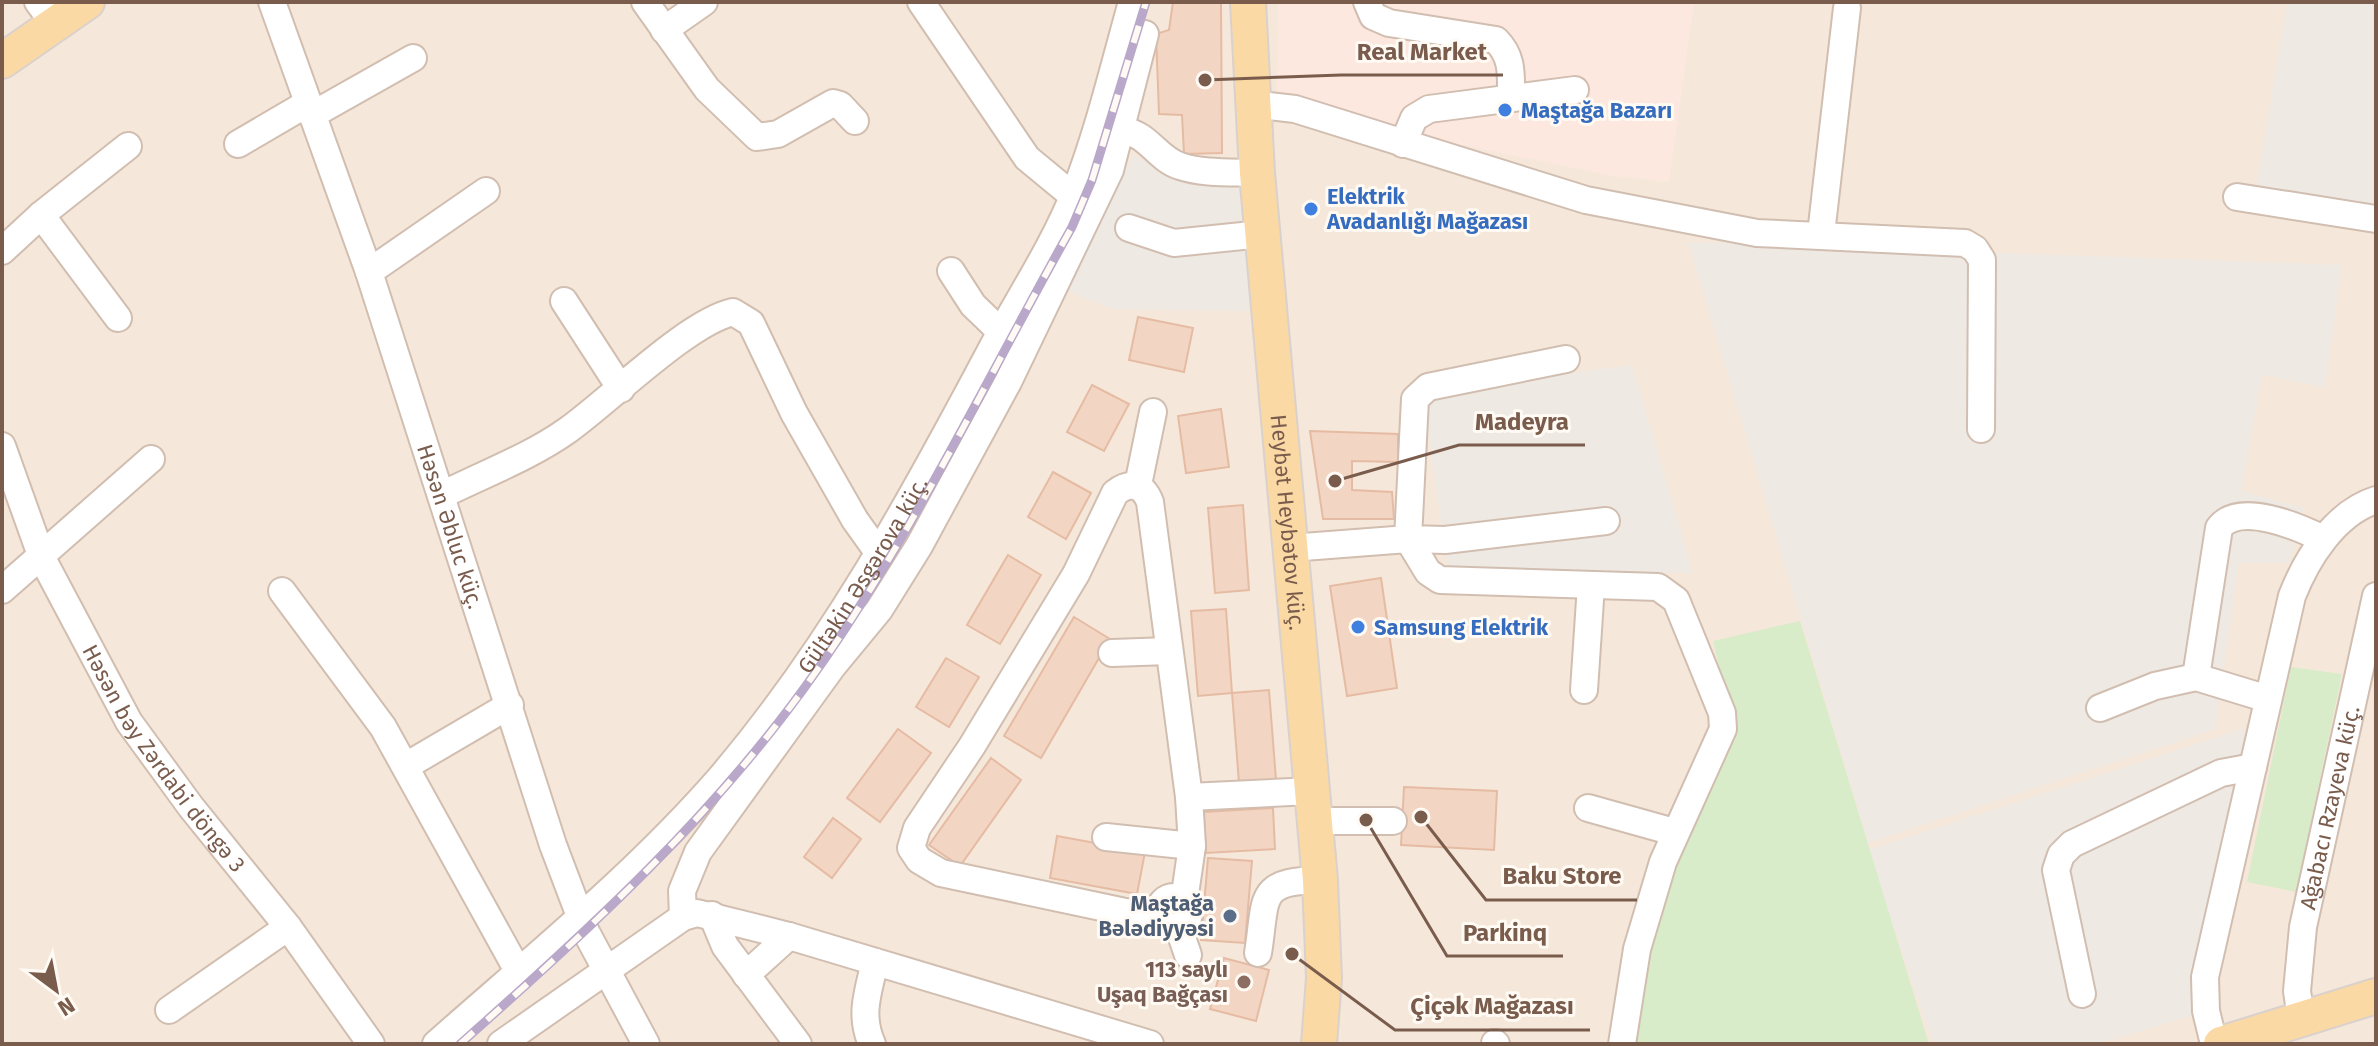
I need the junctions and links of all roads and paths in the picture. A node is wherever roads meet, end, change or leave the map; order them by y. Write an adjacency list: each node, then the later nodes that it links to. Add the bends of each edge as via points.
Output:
1 (87, 2): 15 (main road)
2 (272, 2): 19 (street, Həsən Əbluc küç.)
3 (645, 2): 11 (street)
4 (704, 2): 11 (street)
5 (921, 2): 27 (street, via 1027,158)
6 (1132, 2): 27 (street, Gültəkin Əsgərova küç., via 1099,127)
7 (1248, 2): 18 (main road, Heybət Heybətov küç.)
8 (1367, 2): 17 (street, via 1373,16 1389,23 1496,40 1511,66)
9 (46, 5): 13 (main road)
10 (1847, 8): 33 (street)
11 (664, 30): 20 (street, via 707,89 757,137 778,134 833,103)
12 (1145, 34): 21 (street)
13 (2, 39)
14 (413, 58): 19 (street)
15 (2, 61)
16 (1575, 90): 17 (street)
17 (1511, 97): 23 (street, via 1429,109 1414,118)
18 (1252, 104): 23 (street, via 1295,109); 25 (main road, Heybət Heybətov küç.)
19 (310, 109): 22 (street); 36 (street, Həsən Əbluc küç.)
20 (855, 121)
21 (1122, 130): 25 (street, via 1143,136 1179,166); 79 (street, via 1110,170 1008,382 919,546 879,610 698,852 682,891)
22 (238, 144)
23 (1403, 144): 33 (street, via 1586,200 1757,233)
24 (128, 146): 29 (street)
25 (1257, 173): 32 (main road, Heybət Heybətov küç.)
26 (486, 191): 36 (street)
27 (1073, 196): 39 (street, Gültəkin Əsgərova küç.)
28 (2237, 197): 30 (street)
29 (41, 215): 34 (street); 38 (street)
30 (2376, 219)
31 (1129, 228): 32 (street, via 1174,243)
32 (1262, 234): 52 (main road, Heybət Heybətov küç.)
33 (1821, 234): 43 (street, via 1952,241 1975,249 1982,260)
34 (2, 251)
35 (951, 271): 39 (street, via 973,305)
36 (369, 272): 47 (street, Həsən Əbluc küç.)
37 (564, 301): 41 (street)
38 (118, 318)
39 (1001, 332): 53 (street, Gültəkin Əsgərova küç.)
40 (1566, 359): 50 (street, via 1428,387 1415,399)
41 (621, 389): 47 (street, via 532,452); 53 (street, via 724,314 743,316 855,520)
42 (1153, 412): 46 (street)
43 (1981, 429)
44 (2, 446): 54 (street, Həsən bəy Zərdabi döngə 3)
45 (151, 459): 54 (street)
46 (1138, 485): 59 (street, via 1150,502); 76 (street, via 1115,493 1076,574 917,828 911,848 919,860 941,873 1125,912)
47 (442, 495): 64 (street, Həsən Əbluc küç.)
48 (2376, 500): 51 (street)
49 (1606, 521): 50 (street, via 1445,540)
50 (1408, 539): 52 (street); 55 (street, via 1428,572 1440,580)
51 (2323, 539): 61 (street, via 2274,519 2224,521); 63 (street, via 2292,596)
52 (1290, 548): 69 (main road, Heybət Heybətov küç.)
53 (880, 555): 78 (street, Gültəkin Əsgərova küç., via 790,688 720,777 623,879)
54 (42, 558): 56 (street); 80 (street, Həsən bəy Zərdabi döngə 3, via 129,722)
55 (1591, 585): 62 (street); 72 (street, via 1658,587 1676,600 1722,713 1719,742)
56 (2, 590)
57 (282, 591): 66 (street, via 356,688)
58 (2376, 596): 91 (street, Ağabacı Rzayeva küç., via 2303,927 2297,991)
59 (1169, 651): 60 (street); 68 (street)
60 (1112, 653)
61 (2196, 677): 63 (street); 65 (street, via 2155,686)
62 (1584, 690)
63 (2268, 699): 67 (street)
64 (510, 705): 66 (street); 78 (street, Həsən Əbluc küç.)
65 (2100, 708)
66 (406, 766): 86 (street)
67 (2253, 767): 88 (street, via 2221,773 2072,844 2061,855 2056,870); 101 (street, via 2205,977)
68 (1189, 797): 69 (street); 74 (street)
69 (1313, 806): 71 (street); 75 (main road, Heybət Heybətov küç.)
70 (1588, 808): 72 (street)
71 (1393, 821)
72 (1674, 832): 100 (street, via 1637,949)
73 (1106, 837): 74 (street)
74 (1192, 846): 76 (street)
75 (1320, 880): 82 (street, via 1286,880 1273,887); 99 (main road, Heybət Heybətov küç., via 1324,978)
76 (1174, 914): 83 (street)
77 (712, 915): 79 (street); 81 (street); 87 (street)
78 (579, 916): 85 (street, Həsən Əbluc küç.); 86 (street, Gültəkin Əsgərova küç.)
79 (683, 917): 85 (street)
80 (288, 927): 90 (street); 92 (street, Həsən bəy Zərdabi döngə 3)
81 (789, 936): 84 (street); 87 (street)
82 (1258, 953)
83 (1188, 955)
84 (875, 962): 97 (street, via 864,1007); 98 (street)
85 (604, 969): 94 (street); 95 (street, Həsən Əbluc küç.)
86 (518, 971): 93 (street, Gültəkin Əsgərova küç.)
87 (746, 975): 96 (street)
88 (2082, 994)
89 (2376, 996): 91 (main road)
90 (169, 1010)
91 (2301, 1018): 102 (main road)
92 (371, 1044)
93 (436, 1044)
94 (501, 1044)
95 (646, 1044)
96 (798, 1044)
97 (872, 1044)
98 (1150, 1044)
99 (1319, 1044)
100 (1622, 1044)
101 (2214, 1044)
102 (2221, 1044)

